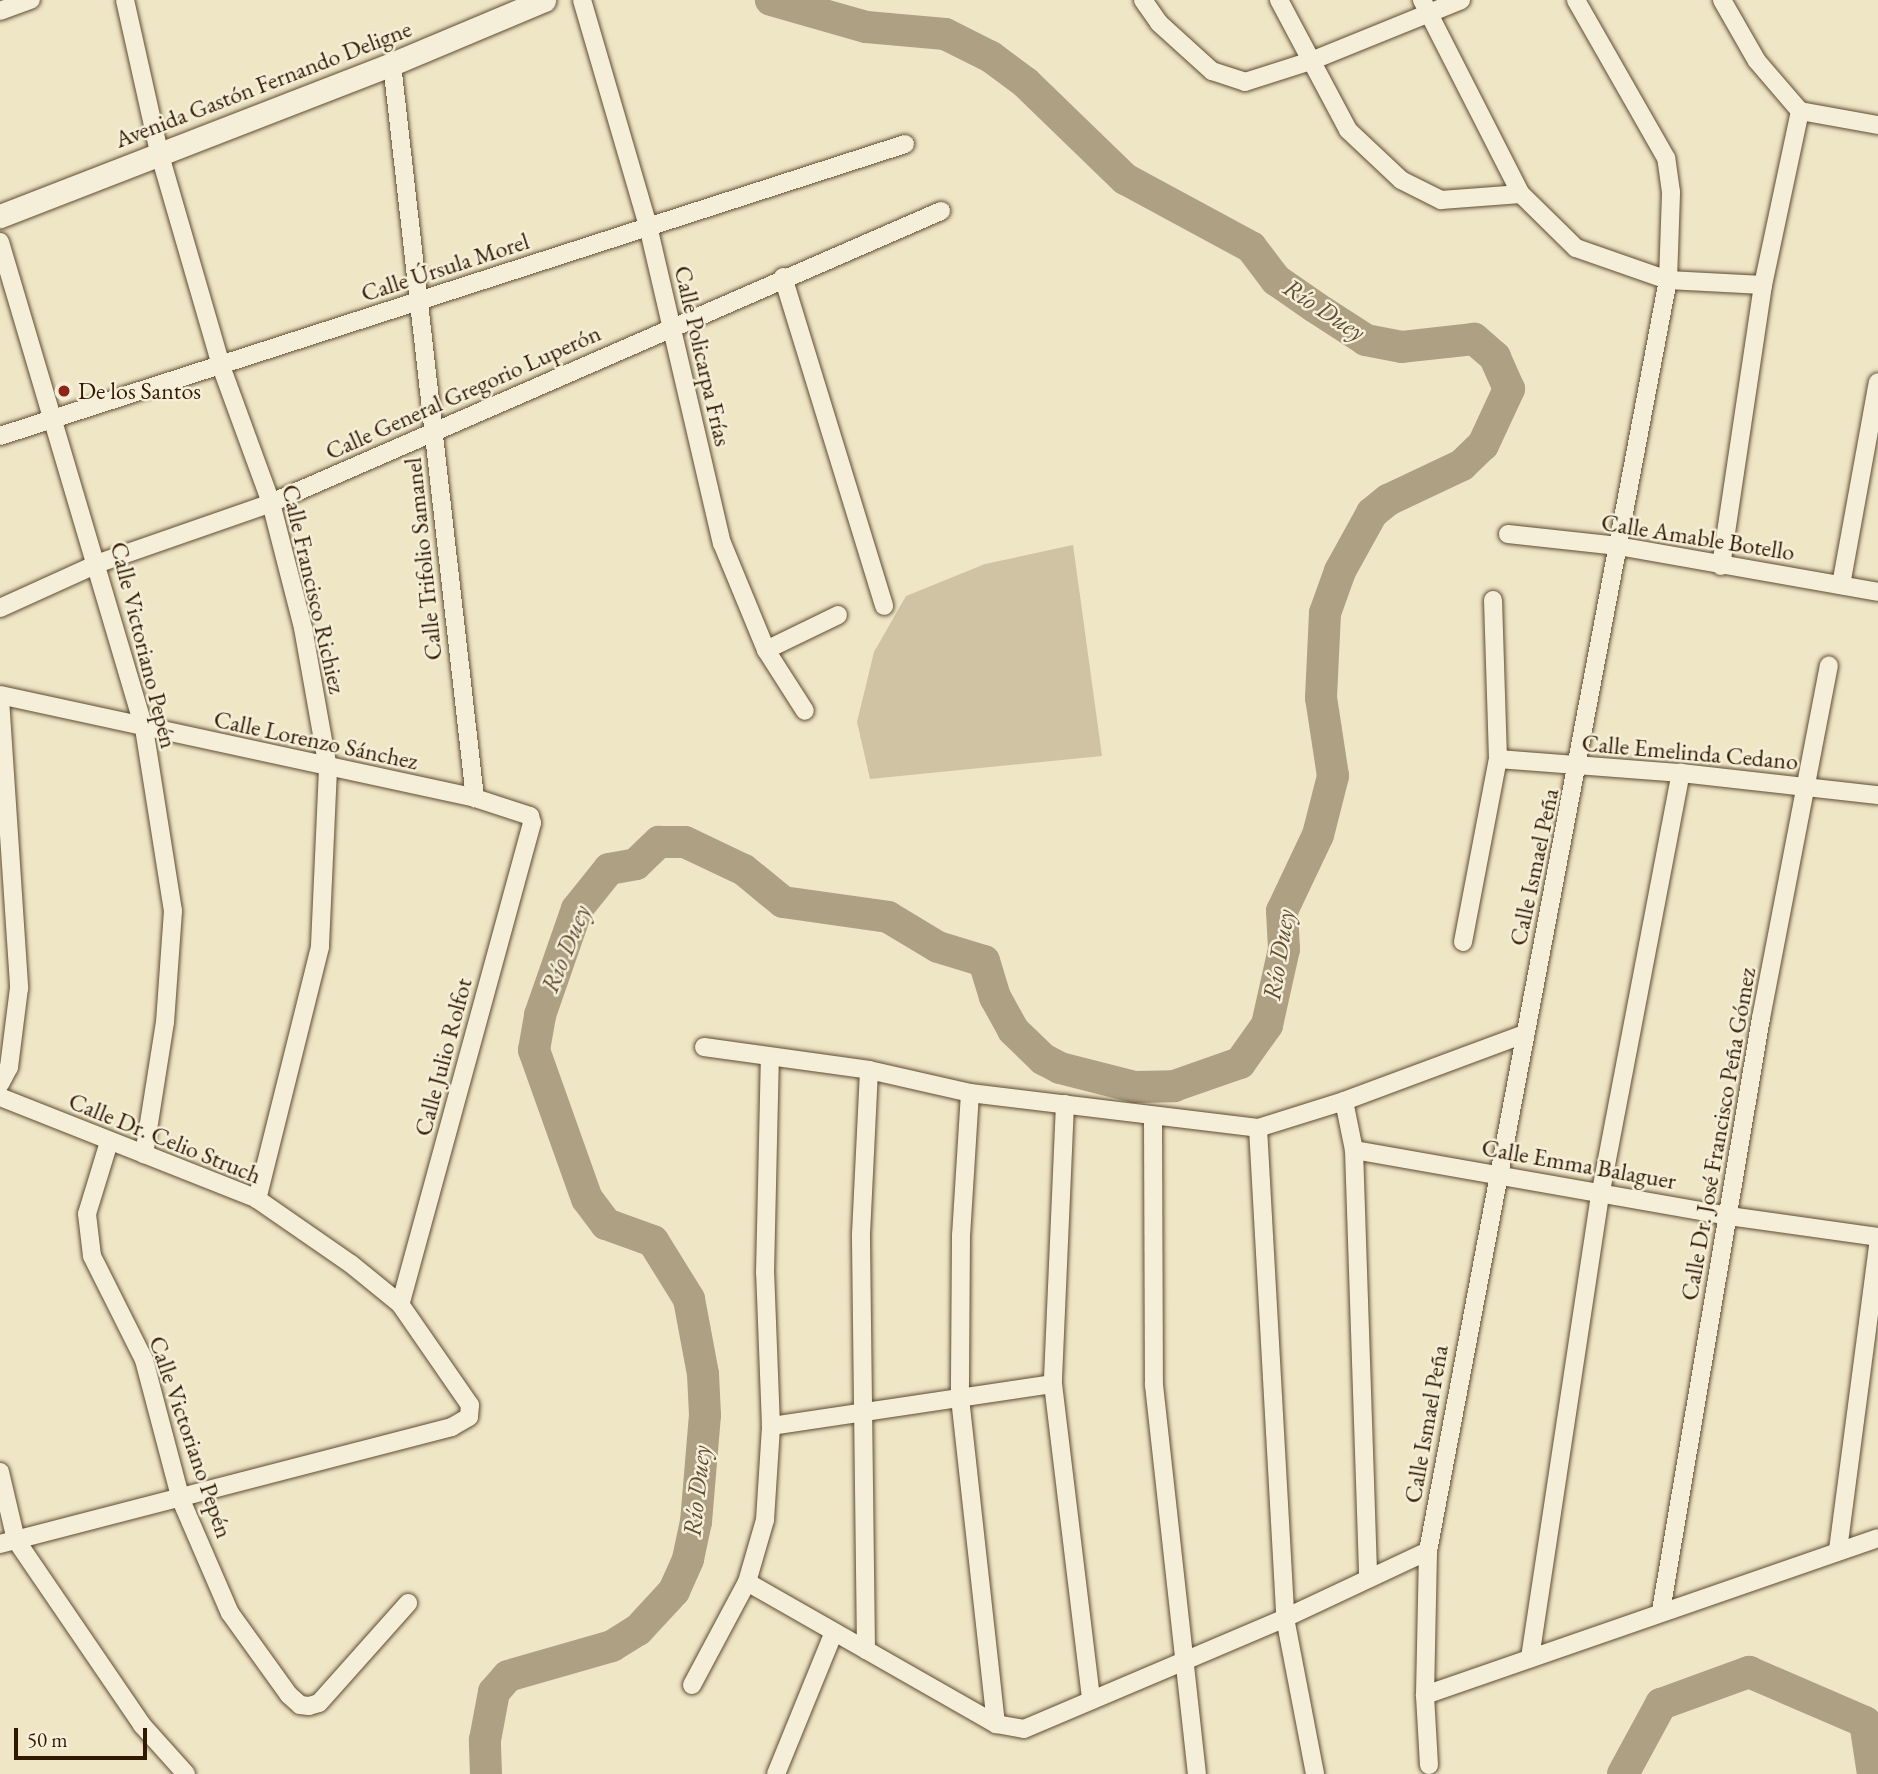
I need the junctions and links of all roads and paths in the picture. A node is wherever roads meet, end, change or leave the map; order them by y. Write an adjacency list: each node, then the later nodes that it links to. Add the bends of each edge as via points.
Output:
1 (31, 0): 11 (street)
2 (125, 0): 17 (street, Calle Francisco Richiez)
3 (544, 0): 13 (street, Avenida Gastón Fernando Deligne)
4 (582, 0): 21 (street, Calle Policarpa Frías)
5 (1143, 0): 12 (street, via 1181,45 1226,79 1253,81)
6 (1279, 0): 12 (street)
7 (1461, 0): 10 (street)
8 (1576, 0): 24 (street, Calle Ismael Peña, via 1666,158 1671,192)
9 (1722, 0): 14 (street, via 1757,61)
10 (1425, 6): 12 (street); 18 (street)
11 (0, 11)
12 (1311, 61): 18 (street, via 1348,131 1401,180 1441,200)
13 (392, 64): 17 (street, Avenida Gastón Fernando Deligne); 26 (street, Calle Trifolio Samanel)
14 (1800, 111): 15 (street); 25 (street)
15 (1878, 125)
16 (905, 144): 21 (street, Calle Úrsula Morel)
17 (159, 152): 20 (street, Avenida Gastón Fernando Deligne); 28 (street, Calle Francisco Richiez)
18 (1521, 194): 24 (street, via 1576,248)
19 (941, 211): 23 (street, Calle General Gregorio Luperón)
20 (0, 216)
21 (648, 226): 26 (street, Calle Úrsula Morel); 27 (street, Calle Policarpa Frías)
22 (0, 242): 30 (street, Calle Victoriano Pepén)
23 (783, 277): 27 (street, Calle General Gregorio Luperón); 41 (street)
24 (1668, 280): 25 (street); 35 (street, Calle Ismael Peña)
25 (1763, 285): 37 (street)
26 (419, 301): 28 (street, Calle Úrsula Morel); 31 (street, Calle Trifolio Samanel)
27 (671, 327): 31 (street, Calle General Gregorio Luperón); 44 (street, Calle Policarpa Frías, via 722,543)
28 (221, 366): 30 (street, Calle Úrsula Morel); 33 (street, Calle Francisco Richiez)
29 (1878, 382): 38 (street)
30 (56, 417): 32 (street, Calle Úrsula Morel); 36 (street, Calle Victoriano Pepén)
31 (434, 431): 33 (street, Calle General Gregorio Luperón); 55 (street, Calle Trifolio Samanel)
32 (0, 436)
33 (271, 503): 36 (street, Calle General Gregorio Luperón); 51 (street, Calle Francisco Richiez, via 303,628)
34 (1508, 534): 35 (street, Calle Amable Botello)
35 (1618, 546): 37 (street, Calle Amable Botello); 50 (street, Calle Ismael Peña)
36 (99, 563): 42 (street, Calle General Gregorio Luperón); 48 (street, Calle Victoriano Pepén)
37 (1721, 566): 38 (street, Calle Amable Botello)
38 (1841, 585): 39 (street, Calle Amable Botello)
39 (1878, 592)
40 (1493, 600): 49 (street)
41 (884, 606)
42 (0, 608)
43 (838, 615): 44 (street)
44 (766, 650): 47 (street, Calle Policarpa Frías)
45 (1829, 666): 53 (street, Calle Dr. José Francisco Peña Gómez)
46 (0, 697): 48 (street, Calle Lorenzo Sánchez); 62 (street, via 19,988 9,1067)
47 (805, 711)
48 (145, 728): 51 (street, Calle Lorenzo Sánchez); 71 (street, Calle Victoriano Pepén, via 173,911 165,1022)
49 (1498, 759): 50 (street, Calle Emelinda Cedano); 57 (street)
50 (1579, 767): 52 (street, Calle Emelinda Cedano); 58 (street, Calle Ismael Peña)
51 (328, 769): 55 (street, Calle Lorenzo Sánchez); 74 (street, Calle Francisco Richiez, via 320,947)
52 (1681, 773): 53 (street, Calle Emelinda Cedano); 73 (street)
53 (1807, 787): 54 (street, Calle Emelinda Cedano); 75 (street, Calle Dr. José Francisco Peña Gómez, via 1761,1018)
54 (1878, 795)
55 (475, 798): 56 (street, Calle Lorenzo Sánchez, via 524,810)
56 (532, 822): 78 (street, Calle Julio Rolfot)
57 (1463, 942)
58 (1524, 1034): 65 (street); 72 (street, Calle Ismael Peña)
59 (704, 1047): 60 (street)
60 (770, 1059): 61 (street); 82 (street, via 765,1273)
61 (869, 1070): 63 (street); 81 (street, via 861,1234)
62 (0, 1084)
63 (970, 1093): 66 (street); 80 (street, via 961,1234)
64 (0, 1097): 69 (street, Calle Dr. Celio Struch)
65 (1344, 1101): 68 (street); 70 (street)
66 (1065, 1104): 67 (street); 79 (street)
67 (1153, 1117): 68 (street); 97 (street, via 1154,1385)
68 (1258, 1128): 93 (street)
69 (109, 1142): 71 (street, Calle Dr. Celio Struch); 84 (street, Calle Victoriano Pepén, via 87,1214 92,1256 144,1360)
70 (1354, 1150): 72 (street, Calle Emma Balaguer); 89 (street)
71 (144, 1154): 74 (street, Calle Dr. Celio Struch)
72 (1497, 1174): 73 (street, Calle Emma Balaguer); 88 (street, Calle Ismael Peña)
73 (1601, 1191): 75 (street, Calle Emma Balaguer); 96 (street)
74 (257, 1199): 78 (street, Calle Dr. Celio Struch)
75 (1729, 1216): 76 (street, Calle Emma Balaguer); 92 (street, Calle Dr. José Francisco Peña Gómez)
76 (1878, 1237)
77 (1878, 1245): 87 (street)
78 (400, 1304): 84 (street, Calle Dr. Celio Struch, via 467,1394 469,1417 452,1427)
79 (1053, 1384): 80 (street); 100 (street)
80 (960, 1398): 81 (street); 101 (street)
81 (864, 1412): 82 (street); 95 (street)
82 (771, 1426): 90 (street, via 765,1520)
83 (0, 1472): 86 (street)
84 (181, 1500): 86 (street); 91 (street, Calle Victoriano Pepén, via 230,1613 300,1705 319,1703)
85 (1878, 1538): 87 (street)
86 (8, 1542): 103 (street, via 142,1725)
87 (1838, 1550): 92 (street)
88 (1428, 1551): 89 (street); 99 (street, Calle Ismael Peña)
89 (1368, 1577): 93 (street)
90 (747, 1582): 94 (street); 98 (street)
91 (408, 1603)
92 (1661, 1611): 96 (street)
93 (1285, 1618): 97 (street); 106 (street)
94 (834, 1632): 95 (street); 104 (street)
95 (866, 1650): 101 (street)
96 (1530, 1658): 99 (street)
97 (1185, 1660): 100 (street); 105 (street)
98 (692, 1685)
99 (1425, 1695): 102 (street, Calle Ismael Peña)
100 (1091, 1700): 101 (street, via 1024,1729)
101 (996, 1724)
102 (1429, 1765)
103 (186, 1774)
104 (776, 1774)
105 (1197, 1774)
106 (1315, 1774)

